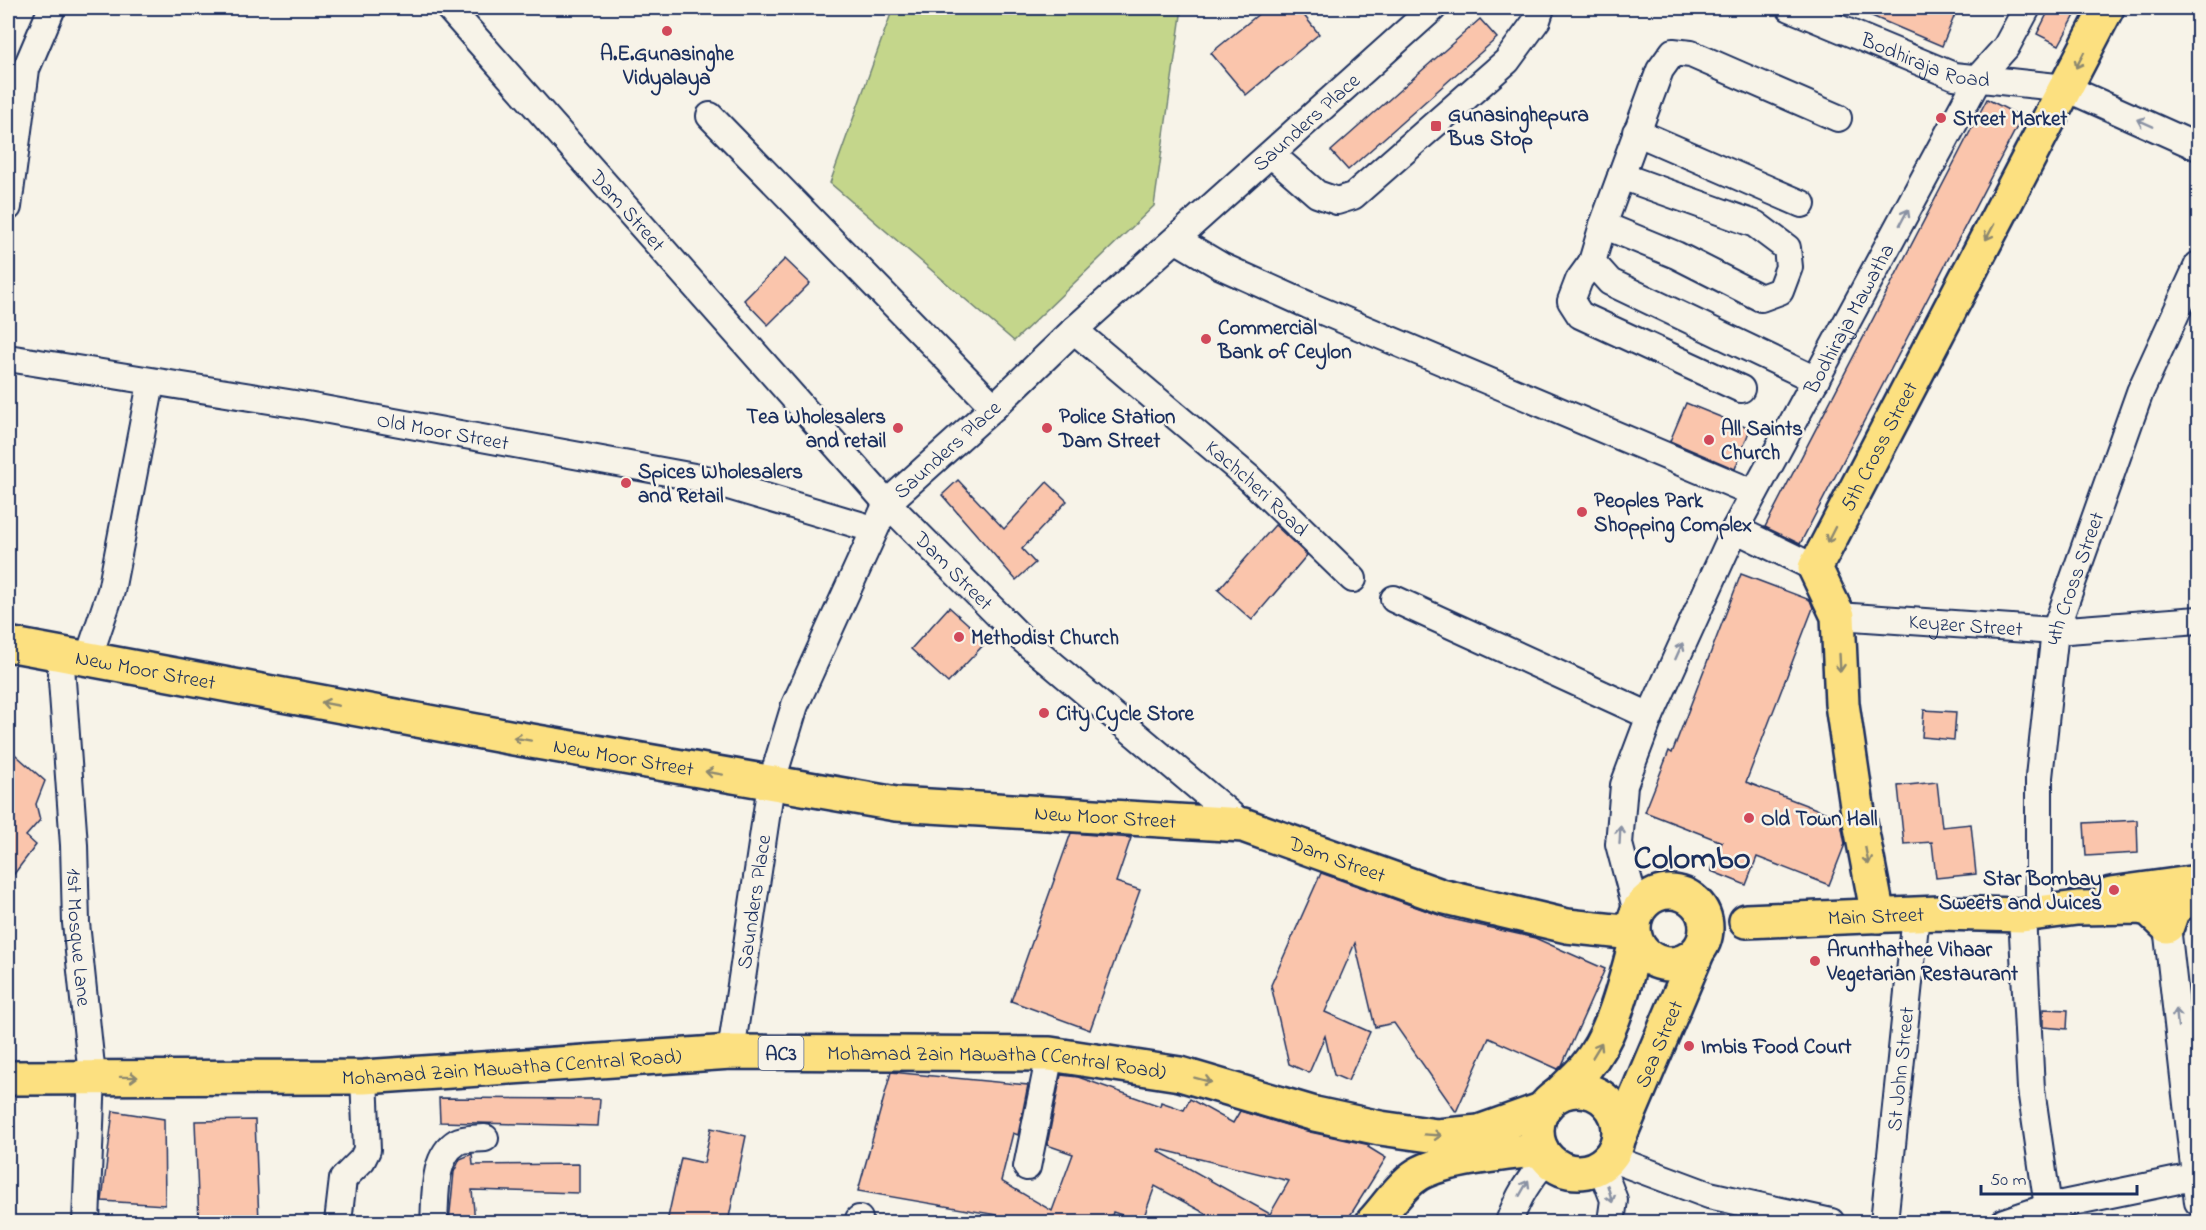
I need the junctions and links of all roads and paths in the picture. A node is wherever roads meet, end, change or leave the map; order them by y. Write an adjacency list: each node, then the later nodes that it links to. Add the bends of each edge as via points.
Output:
1 (52, 8): 15 (street, via 26,69)
2 (449, 8): 30 (street, Dam Street)
3 (1432, 8): 14 (street, Saunders Place)
4 (1541, 8): 14 (street, via 1537,20 1507,61 1353,196 1337,201 1317,194)
5 (1790, 8): 8 (street, Bodhiraja Road, via 1954,76)
6 (2027, 8): 8 (street, Bodhiraja Mawatha, via 2006,47)
7 (2107, 8): 9 (main road, 5th Cross Street, one-way to 9)
8 (1979, 78): 9 (street, Bodhiraja Road); 25 (street, Bodhiraja Mawatha, one-way to 8)
9 (2066, 88): 13 (street, Bodhiraja Road, one-way to 9); 33 (main road, 5th Cross Street, one-way to 33)
10 (711, 116): 28 (street)
11 (1838, 118): 12 (street, via 1691,54 1673,52 1660,69)
12 (1636, 132): 16 (street); 17 (street)
13 (2199, 147)
14 (1271, 154): 20 (street, Saunders Place)
15 (11, 155): 18 (street)
16 (1621, 176): 19 (street); 19 (street, via 1755,224 1787,248 1789,267 1780,291 1761,298 1676,255)
17 (1802, 204)
18 (8, 207)
19 (1603, 225): 21 (street)
20 (1177, 240): 23 (street, Saunders Place); 29 (street, via 1221,266)
21 (1592, 262): 25 (street, via 1610,282); 27 (street, via 1571,301 1580,315)
22 (2199, 265): 38 (street, 4th Cross Street, via 2140,392)
23 (1074, 330): 28 (street, Saunders Place); 34 (street, Kachcheri Road, via 1249,478)
24 (8, 358): 26 (street, Old Moor Street)
25 (1815, 380): 29 (street, Bodhiraja Mawatha)
26 (151, 382): 31 (street, Old Moor Street, via 307,406 705,479); 40 (street, via 111,591)
27 (1741, 389)
28 (994, 407): 30 (street, Saunders Place)
29 (1754, 493): 32 (street, Bodhiraja Mawatha)
30 (886, 503): 31 (street, Saunders Place); 43 (street, Dam Street, via 1020,636)
31 (873, 529): 42 (street, Saunders Place, via 795,705)
32 (1735, 530): 33 (street); 41 (street, Bodhiraja Mawatha, one-way to 32)
33 (1815, 568): 36 (main road)
34 (1353, 579)
35 (1394, 599): 41 (street)
36 (1838, 616): 38 (street, Keyzer Street); 49 (main road, one-way to 49, via 1842,704)
37 (2199, 620): 38 (street, Keyzer Street)
38 (2055, 631): 47 (street, 4th Cross Street, via 2039,777)
39 (8, 644): 40 (main road, New Moor Street)
40 (74, 656): 42 (main road, New Moor Street, one-way to 40); 55 (street, 1st Mosque Lane, via 76,923)
41 (1650, 716): 51 (street, Bodhiraja Mawatha, one-way to 41, via 1619,844 1624,785)
42 (771, 784): 43 (main road, New Moor Street, via 896,804); 53 (street, Saunders Place)
43 (1243, 825): 51 (main road, Dam Street, via 1441,896 1567,926)
44 (2199, 882): 46 (main road, Main Street, via 2101,895)
45 (2199, 893): 50 (main road, via 2173,909)
46 (2077, 908): 47 (main road, Main Street); 50 (main road, Main Street, via 2149,909)
47 (2031, 914): 48 (main road, Main Street); 65 (street, 4th Cross Street, via 2031,1089)
48 (1916, 915): 49 (main road, Main Street); 73 (street, St John Street)
49 (1878, 916): 52 (main road, Main Street, via 1746,921)
50 (2167, 926): 64 (street, one-way to 50)
51 (1635, 929): 52 (main road, via 1646,957 1668,965 1678,964); 52 (main road, via 1643,902 1664,892 1686,896); 58 (main road, one-way to 51, via 1587,1066 1603,1039)
52 (1702, 933): 61 (main road, Sea Street)
53 (731, 1052): 54 (main road, Mohamad Zain Mawatha (Central Road) / AC3); 56 (main road, Mohamad Zain Mawatha (Central Road) / AC3)
54 (1050, 1054): 59 (main road, Mohamad Zain Mawatha (Central Road) / AC3, one-way to 59, via 1180,1074 1315,1114); 63 (street)
55 (92, 1076): 56 (main road, Mohamad Zain Mawatha (Central Road) / AC3, one-way to 56); 57 (main road, Mohamad Zain Mawatha (Central Road) / AC3); 67 (street, 1st Mosque Lane)
56 (363, 1077): 68 (street, via 366,1150 362,1160 343,1179)
57 (8, 1078)
58 (1550, 1102): 59 (main road, Mohamad Zain Mawatha (Central Road) / AC3, one-way to 58, via 1437,1136 1479,1132); 61 (main road, via 1570,1090 1583,1090 1606,1100 1619,1122); 62 (main road, via 1536,1134)
59 (1380, 1128): 66 (main road, via 1394,1141 1400,1156 1400,1176)
60 (485, 1138): 69 (street, via 458,1141 446,1152 438,1170)
61 (1610, 1153): 62 (main road, via 1577,1173 1564,1170); 71 (street, one-way to 71, via 1614,1200); 72 (street, via 1708,1195)
62 (1544, 1154): 66 (main road, via 1500,1154 1426,1170 1413,1178); 70 (street, one-way to 62)
63 (1027, 1167)
64 (2197, 1185): 65 (street)
65 (2048, 1207): 74 (street)
66 (1382, 1212)
67 (86, 1222)
68 (338, 1222)
69 (435, 1222)
70 (1509, 1222)
71 (1611, 1222)
72 (1832, 1222)
73 (1884, 1222)
74 (2004, 1222)

